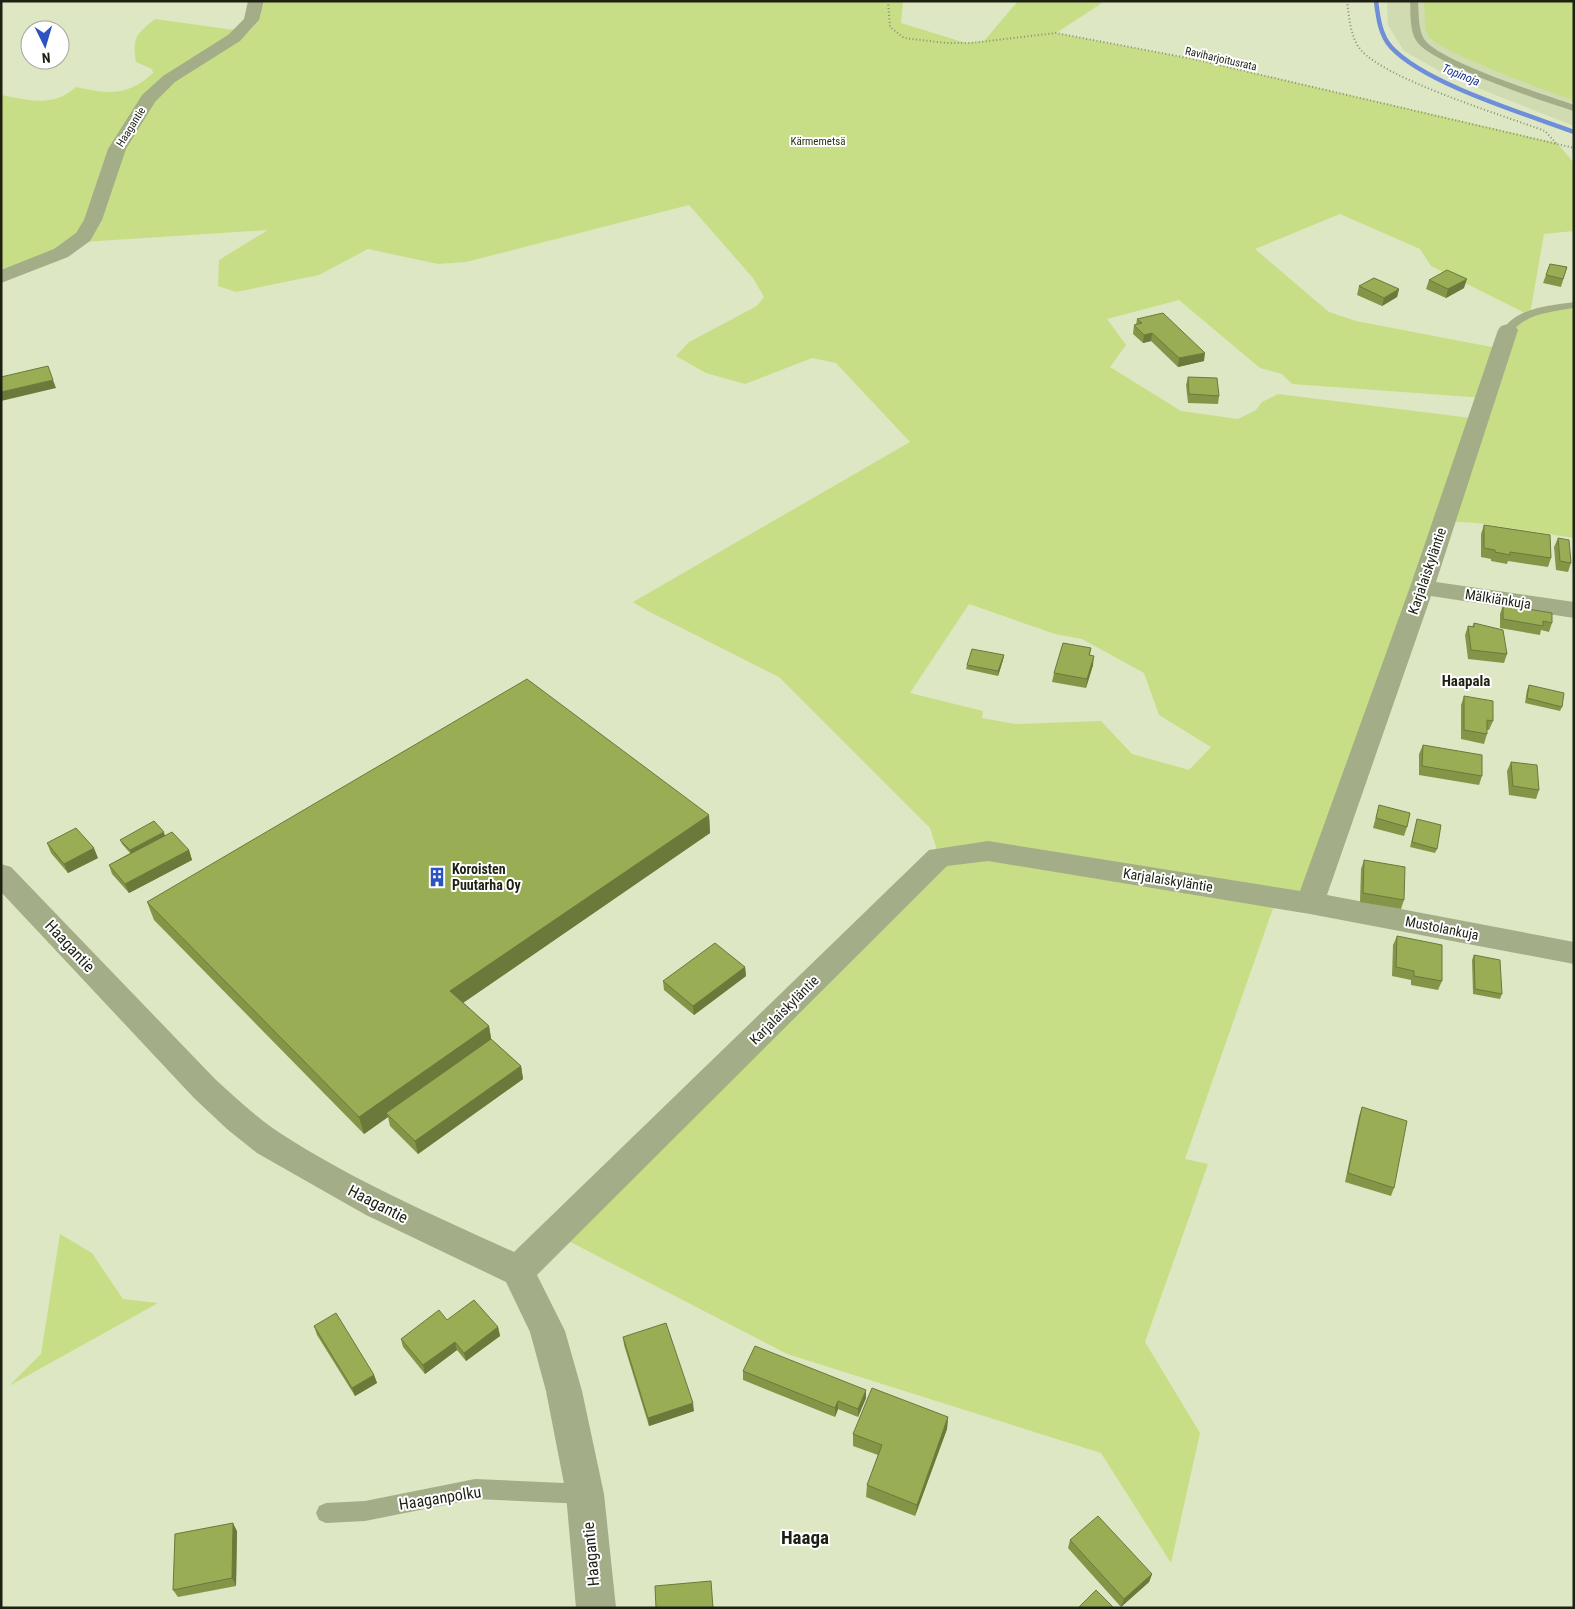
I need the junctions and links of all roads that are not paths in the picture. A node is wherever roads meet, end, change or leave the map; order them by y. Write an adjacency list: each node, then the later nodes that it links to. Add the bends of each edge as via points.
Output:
1 (256, 1): 4 (street, Haagantie, via 251,20 234,38 169,79 148,99 117,148 93,220 83,237 61,253)
2 (1414, 1): 3 (lane, via 1419,38 1428,48 1452,61)
3 (1574, 108)
4 (1, 277)
5 (1574, 306): 6 (lane, Karjalaiskyläntie, via 1542,310 1513,321)
6 (1508, 330): 7 (street, Karjalaiskyläntie)
7 (1422, 587): 8 (street, Mälkiänkuja); 10 (street, Karjalaiskyläntie)
8 (1574, 610)
9 (1, 874): 12 (street, Haagantie, via 204,1089 238,1120 269,1143 378,1206)
10 (1310, 902): 11 (street, Mustolankuja); 12 (street, Karjalaiskyläntie, via 988,851 939,857)
11 (1574, 953)
12 (518, 1271): 13 (street, Haagantie, via 547,1331 564,1391)
13 (585, 1494): 14 (lane, Haaganpolku, via 475,1489 365,1511); 15 (street, Haagantie)
14 (326, 1513)
15 (596, 1608)

